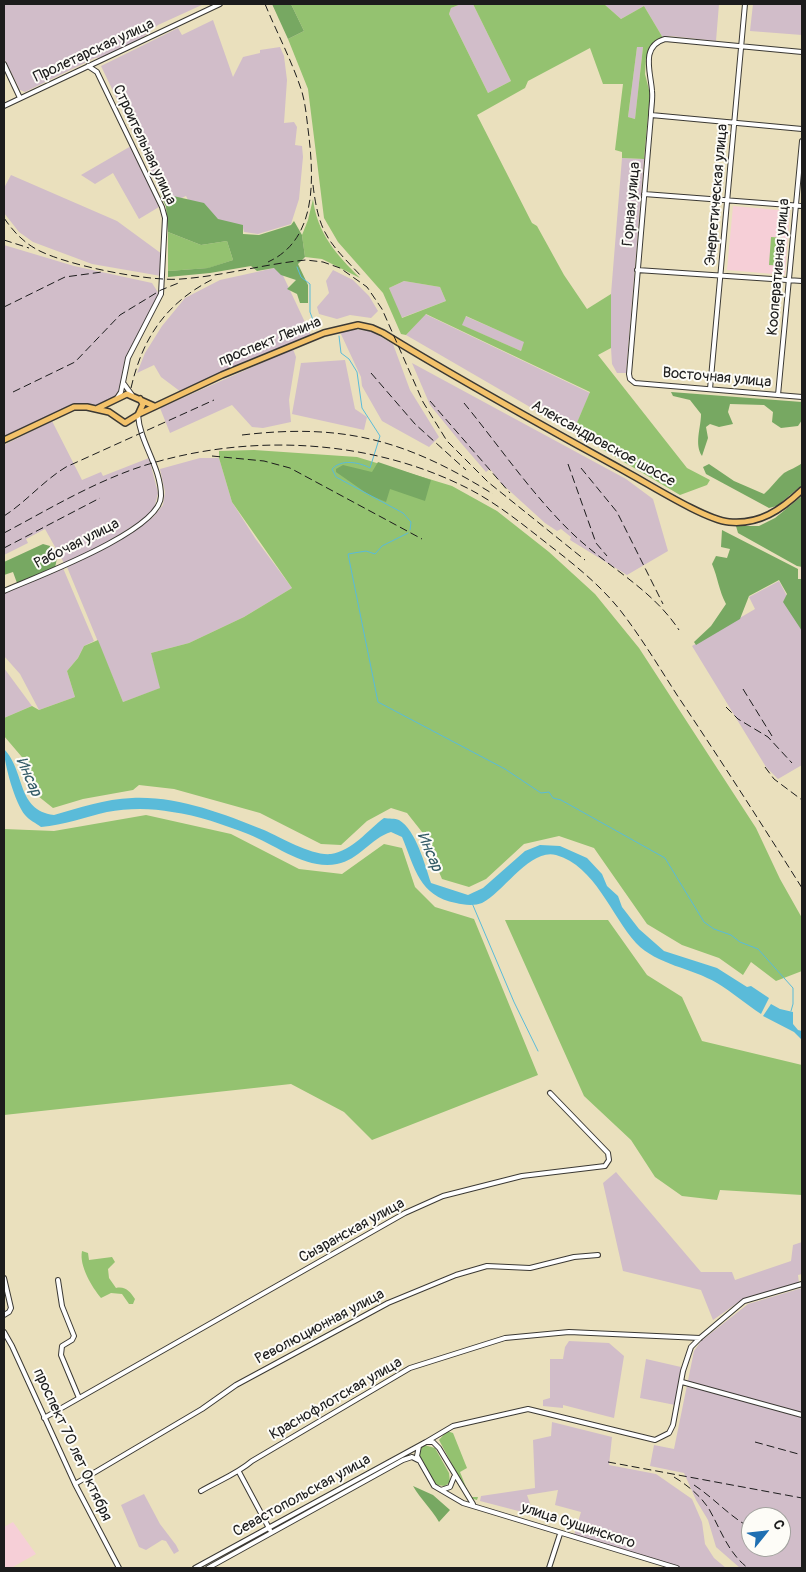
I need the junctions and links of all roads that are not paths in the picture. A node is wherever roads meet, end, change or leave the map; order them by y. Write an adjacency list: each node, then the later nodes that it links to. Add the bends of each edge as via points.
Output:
1 (220, 4): 6 (street, Пролетарская улица)
2 (745, 4): 3 (street, Энергетическая улица)
3 (742, 46): 4 (street); 9 (street, Горная улица, via 666,39 654,47 648,64); 10 (street, Энергетическая улица)
4 (802, 52)
5 (4, 64): 7 (street)
6 (88, 66): 7 (street, Пролетарская улица); 24 (street, Строительная улица, via 96,72 122,121 165,218 162,294 128,358)
7 (20, 98): 8 (street, Пролетарская улица)
8 (4, 106)
9 (651, 115): 10 (street); 14 (street, Горная улица)
10 (735, 122): 11 (street); 15 (street, Энергетическая улица)
11 (802, 129)
12 (802, 141): 13 (street, Кооперативная улица)
13 (801, 167): 16 (street, Кооперативная улица)
14 (644, 194): 15 (street); 18 (street, Горная улица)
15 (728, 200): 16 (street); 19 (street, Энергетическая улица)
16 (795, 206): 17 (street); 20 (street, Кооперативная улица)
17 (802, 206)
18 (637, 270): 19 (street); 23 (street, Горная улица)
19 (720, 274): 20 (street); 25 (street, Энергетическая улица)
20 (788, 280): 21 (street); 27 (street, Кооперативная улица)
21 (802, 281)
22 (396, 341): 31 (main road, проспект Ленина, via 364,326 336,329); 38 (main road, Александровское шоссе, via 668,495 720,520 736,522 762,518 774,513)
23 (630, 380): 25 (street, Восточная улица)
24 (124, 381): 26 (street, via 125,388); 29 (street, Строительная улица)
25 (710, 389): 27 (street, Восточная улица)
26 (132, 395): 29 (main road, via 124,394); 30 (main road)
27 (778, 395): 28 (street, Восточная улица)
28 (802, 397)
29 (117, 399): 32 (main road); 33 (main road, via 112,408)
30 (140, 399): 31 (main road); 34 (main road, via 143,406)
31 (155, 406): 34 (main road, проспект Ленина)
32 (95, 408): 33 (main road); 37 (main road, via 79,406 69,409)
33 (114, 415): 35 (main road, via 122,422)
34 (139, 415): 35 (main road); 36 (street, Рабочая улица)
35 (129, 422): 36 (street)
36 (139, 425): 39 (street, Рабочая улица, via 159,479 161,497 155,511 102,548)
37 (4, 440)
38 (802, 490)
39 (4, 590)
40 (550, 1093): 49 (street, Сызранская улица, via 608,1153 609,1160 605,1166 522,1176 450,1194 420,1206)
41 (598, 1255): 59 (street, Революционная улица, via 574,1257 530,1268 487,1266 388,1303 236,1386)
42 (4, 1278): 45 (street, via 11,1308)
43 (58, 1280): 49 (street, via 62,1306 74,1336 62,1346 61,1355)
44 (802, 1284): 47 (street, via 744,1301)
45 (4, 1315)
46 (4, 1332): 51 (street, проспект 70 лет Октября)
47 (700, 1338): 48 (street, via 691,1348); 57 (street, Краснофлотская улица, via 569,1332 505,1338 410,1368 252,1461)
48 (682, 1382): 50 (street); 52 (street, via 673,1425 668,1433 655,1440 528,1409 453,1426)
49 (79, 1398): 51 (street, Сызранская улица)
50 (802, 1415)
51 (44, 1418): 59 (street, проспект 70 лет Октября)
52 (440, 1433): 53 (street, Севастопольская улица); 55 (street)
53 (426, 1442): 54 (street, Севастопольская улица); 55 (street)
54 (421, 1444): 56 (street, via 417,1452); 63 (street, Севастопольская улица)
55 (437, 1445): 58 (street)
56 (419, 1461): 60 (street); 64 (street, Севастопольская улица, via 412,1457 403,1460)
57 (239, 1472): 61 (street, Краснофлотская улица); 63 (street)
58 (453, 1474): 60 (street, via 454,1481 450,1487 444,1490); 62 (street)
59 (75, 1484): 67 (street, проспект 70 лет Октября)
60 (436, 1488): 62 (street, улица Сущинского, via 463,1503)
61 (201, 1491)
62 (473, 1504): 65 (street, улица Сущинского)
63 (268, 1528): 64 (street); 66 (street, Севастопольская улица)
64 (271, 1533): 69 (street, Севастопольская улица)
65 (560, 1534): 70 (street); 71 (street, улица Сущинского)
66 (206, 1562): 68 (street, Севастопольская улица); 69 (street)
67 (119, 1568)
68 (195, 1568)
69 (208, 1568)
70 (549, 1568)
71 (677, 1568)

